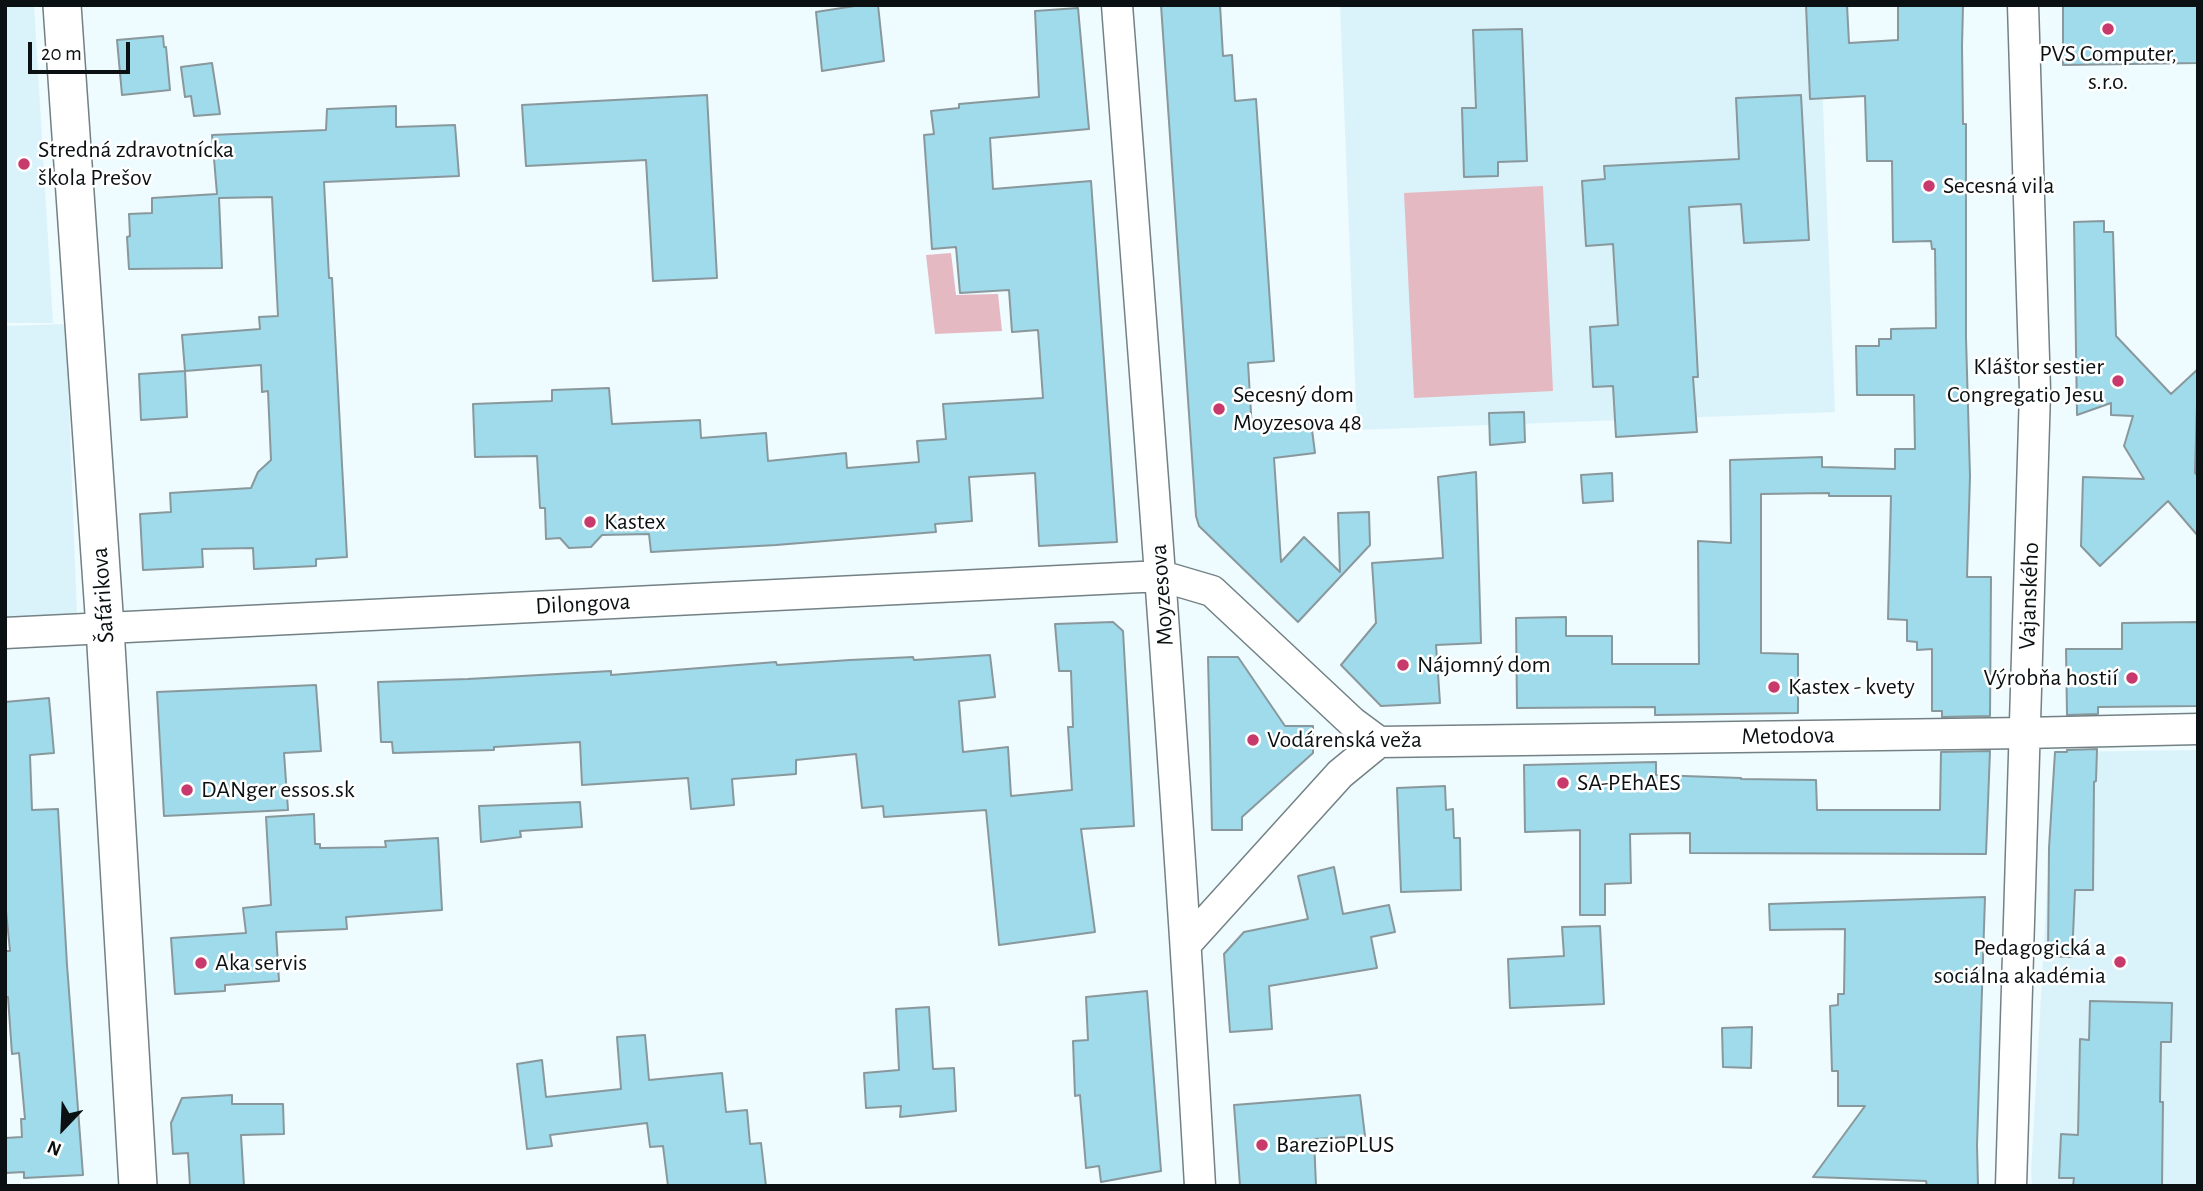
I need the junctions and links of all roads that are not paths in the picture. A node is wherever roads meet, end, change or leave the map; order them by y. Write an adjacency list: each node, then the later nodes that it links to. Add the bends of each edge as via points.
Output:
1 (62, 5): 5 (street, Šafárikova)
2 (1117, 5): 4 (street, Moyzesova)
3 (2023, 5): 8 (street, Vajanského, via 2035,391)
4 (1161, 576): 5 (street, Dilongova); 9 (street, Dilongova, via 1212,591); 10 (street, Moyzesova)
5 (105, 628): 6 (street, Dilongova); 11 (street, Šafárikova)
6 (5, 633)
7 (2198, 729): 8 (street, Metodova)
8 (2024, 733): 9 (street, Metodova); 13 (street, Vajanského)
9 (1379, 742): 10 (street, via 1340,774)
10 (1186, 944): 12 (street, Moyzesova)
11 (138, 1186)
12 (1200, 1186)
13 (2011, 1186)

